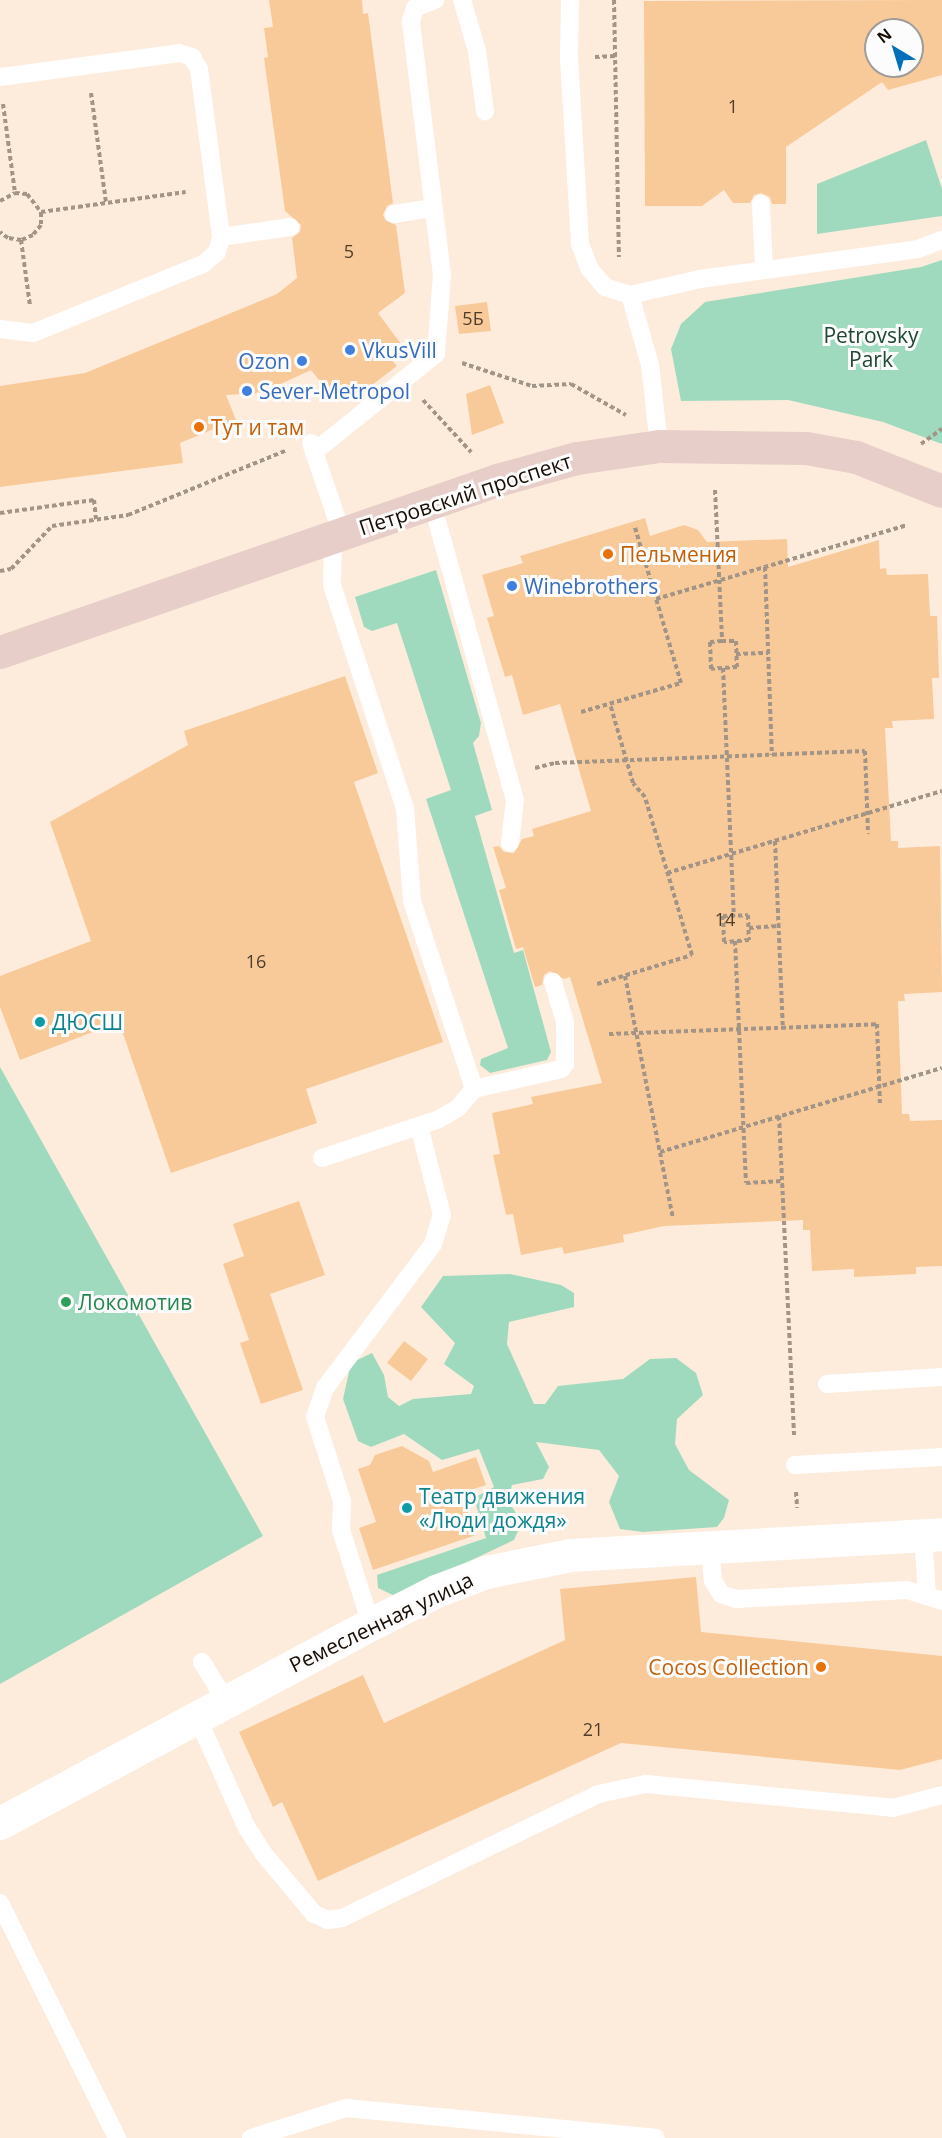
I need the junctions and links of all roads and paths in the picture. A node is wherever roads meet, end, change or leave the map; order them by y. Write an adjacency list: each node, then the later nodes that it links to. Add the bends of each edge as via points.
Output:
1 (435, 0): 13 (lane, via 415,8 411,21)
2 (462, 0): 7 (lane, via 477,51)
3 (570, 0): 22 (lane, via 569,58 580,244 589,268 605,287)
4 (614, 0): 22 (path, via 619,256)
5 (87, 65): 6 (lane); 8 (lane, via 178,53 192,57 199,69); 11 (path)
6 (1, 85): 9 (path)
7 (485, 111)
8 (215, 188): 11 (path); 18 (lane)
9 (15, 193): 10 (path); 14 (path, via 27,194)
10 (0, 201)
11 (106, 203): 14 (path)
12 (762, 204): 21 (lane)
13 (432, 208): 15 (lane); 25 (lane, via 442,275)
14 (41, 212): 19 (path, via 41,225 33,235)
15 (394, 213)
16 (290, 227): 18 (lane)
17 (0, 232): 19 (path)
18 (221, 237): 24 (lane, via 217,252 203,264)
19 (21, 240): 24 (path)
20 (942, 240): 21 (lane, via 918,249)
21 (764, 269): 22 (lane)
22 (630, 295): 30 (lane, via 650,365)
23 (0, 329): 24 (lane)
24 (33, 333)
25 (436, 354): 26 (lane); 27 (path, via 532,386 571,384)
26 (406, 382): 31 (lane); 32 (path)
27 (631, 418)
28 (942, 429): 29 (path)
29 (920, 445)
30 (659, 446): 32 (street, Петровский проспект, via 577,458); 34 (street, Петровский проспект, via 806,448 856,457)
31 (312, 447): 37 (path, via 128,514); 40 (lane)
32 (497, 480): 35 (street, Петровский проспект)
33 (715, 490): 43 (path)
34 (942, 491)
35 (432, 503): 40 (street, Петровский проспект); 60 (lane, via 515,800)
36 (0, 513): 37 (path, via 93,500)
37 (96, 520): 42 (path, via 52,526 11,569)
38 (907, 525): 41 (path)
39 (635, 528): 44 (path)
40 (337, 536): 46 (street, Петровский проспект); 76 (lane, via 332,585 405,808 412,901)
41 (765, 567): 43 (path); 47 (path)
42 (0, 571)
43 (719, 580): 44 (path); 45 (path)
44 (656, 599): 50 (path, via 681,683)
45 (722, 641): 48 (path, via 736,641); 49 (path, via 710,642 711,669)
46 (0, 652)
47 (768, 653): 48 (path); 52 (path)
48 (736, 654): 49 (path, via 737,667)
49 (723, 668): 53 (path)
50 (610, 704): 51 (path); 54 (path)
51 (581, 712)
52 (772, 755): 53 (path); 57 (path, via 865,751)
53 (727, 757): 54 (path); 61 (path)
54 (626, 760): 55 (path); 62 (path, via 633,783 645,797)
55 (555, 763)
56 (942, 791): 57 (path)
57 (867, 814): 58 (path); 59 (path)
58 (868, 834)
59 (775, 841): 61 (path); 64 (path)
60 (510, 843)
61 (732, 854): 62 (path); 63 (path)
62 (668, 873): 67 (path, via 692,956)
63 (734, 916): 65 (path, via 748,915); 66 (path, via 723,916 724,942)
64 (779, 926): 65 (path); 70 (path)
65 (748, 928): 66 (path, via 749,940)
66 (735, 941): 71 (path)
67 (625, 975): 69 (path); 72 (path)
68 (553, 982): 76 (lane, via 564,1022 565,1064 561,1069)
69 (597, 984)
70 (783, 1028): 71 (path); 75 (path, via 877,1024)
71 (739, 1029): 72 (path); 80 (path)
72 (636, 1033): 73 (path); 81 (path)
73 (609, 1034)
74 (942, 1068): 75 (path)
75 (879, 1087): 77 (path); 78 (path)
76 (474, 1089): 79 (lane, via 458,1108)
77 (880, 1105)
78 (779, 1116): 80 (path); 83 (path)
79 (419, 1126): 82 (lane); 93 (lane, via 442,1215 433,1244 325,1388 315,1417 342,1501 340,1530)
80 (743, 1127): 81 (path); 83 (path, via 746,1183)
81 (660, 1152): 84 (path)
82 (322, 1158)
83 (782, 1181): 88 (path)
84 (673, 1218)
85 (942, 1377): 86 (lane)
86 (826, 1384)
87 (942, 1457): 88 (lane)
88 (795, 1465): 90 (path)
89 (933, 1534): 90 (street, Ремесленная улица); 92 (lane)
90 (798, 1542): 91 (street, Ремесленная улица)
91 (710, 1547): 92 (lane, via 713,1581 721,1594 736,1599 907,1590); 93 (street, Ремесленная улица, via 529,1561 436,1591)
92 (934, 1598)
93 (371, 1624): 95 (street, Ремесленная улица)
94 (202, 1662): 95 (lane)
95 (226, 1701): 96 (street, Ремесленная улица)
96 (196, 1717): 97 (lane, via 247,1828 263,1853 314,1914 328,1920 342,1918 598,1794 646,1784 893,1808); 98 (street, Ремесленная улица)
97 (942, 1795)
98 (0, 1822)
99 (0, 1903): 100 (lane)
100 (117, 2138)
101 (251, 2138): 102 (lane, via 346,2108)
102 (656, 2138)

